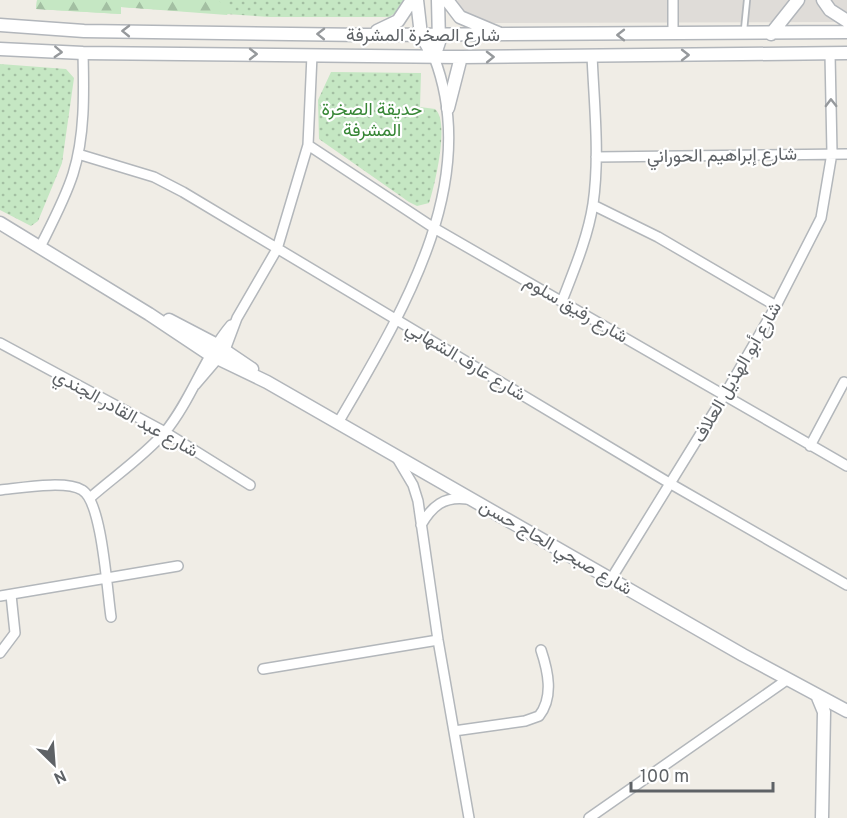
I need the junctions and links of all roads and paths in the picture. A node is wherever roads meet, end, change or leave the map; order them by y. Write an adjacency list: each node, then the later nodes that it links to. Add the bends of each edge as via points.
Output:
1 (412, 0): 15 (main road, via 398,21)
2 (417, 0): 16 (main road)
3 (438, 0): 17 (main road)
4 (447, 0): 18 (main road, via 460,17)
5 (673, 0): 13 (street)
6 (747, 0): 14 (lane)
7 (798, 0): 12 (main road)
8 (823, 0): 9 (main road)
9 (847, 21)
10 (0, 25): 15 (main road, شارع الصخرة المشرفة, one-way to 10, via 84,31)
11 (847, 32): 12 (main road, شارع الصخرة المشرفة)
12 (771, 33): 14 (main road, شارع الصخرة المشرفة)
13 (673, 34): 14 (main road, شارع الصخرة المشرفة); 18 (main road, شارع الصخرة المشرفة, one-way to 18)
14 (744, 34)
15 (364, 35): 16 (main road, شارع الصخرة المشرفة)
16 (421, 35): 17 (main road, شارع الصخرة المشرفة); 25 (main road)
17 (439, 35): 18 (main road, شارع الصخرة المشرفة); 25 (main road)
18 (504, 35)
19 (0, 49): 20 (main road, شارع الصخرة المشرفة, one-way to 20)
20 (83, 53): 23 (main road, شارع الصخرة المشرفة, one-way to 23); 30 (street, via 84,94)
21 (847, 53): 22 (main road, شارع الصخرة المشرفة)
22 (830, 54): 24 (main road, شارع الصخرة المشرفة, one-way to 22); 29 (street, شارع أبو الهذيل العلاف, one-way to 22)
23 (312, 55): 25 (main road, شارع الصخرة المشرفة); 28 (street)
24 (592, 55): 26 (main road, شارع الصخرة المشرفة, one-way to 24); 32 (street)
25 (434, 57): 26 (main road, شارع الصخرة المشرفة); 27 (street)
26 (461, 57): 27 (main road)
27 (448, 108): 35 (street, via 449,147)
28 (308, 145): 35 (street, شارع رفيق سلوم); 37 (street)
29 (832, 153): 31 (street, شارع إبراهيم الحوراني); 32 (street, شارع إبراهيم الحوراني); 39 (street, شارع أبو الهذيل العلاف, via 821,218)
30 (78, 154): 36 (street, via 64,197); 37 (street, شارع عارف الشهابي, via 154,177)
31 (847, 154)
32 (596, 157): 33 (street)
33 (593, 205): 38 (street); 39 (street, via 658,237)
34 (0, 223): 36 (main road, شارع صبحي الحاج حسن)
35 (434, 228): 38 (street, شارع رفيق سلوم); 40 (street)
36 (40, 247): 42 (main road, شارع صبحي الحاج حسن)
37 (277, 249): 40 (street, شارع عارف الشهابي); 42 (street)
38 (562, 301): 44 (street, شارع رفيق سلوم)
39 (776, 306): 44 (street, شارع أبو الهذيل العلاف)
40 (397, 320): 45 (street); 50 (street, شارع عارف الشهابي)
41 (0, 343): 46 (street, شارع عبد القادر الجندي)
42 (217, 352): 45 (main road, شارع صبحي الحاج حسن); 46 (street)
43 (844, 382): 47 (street)
44 (724, 396): 47 (street, شارع رفيق سلوم); 50 (street, شارع أبو الهذيل العلاف)
45 (338, 423): 48 (main road, شارع صبحي الحاج حسن)
46 (165, 432): 51 (street, شارع عبد القادر الجندي); 53 (street)
47 (810, 446): 49 (street, شارع رفيق سلوم)
48 (397, 457): 54 (main road, شارع صبحي الحاج حسن); 55 (street, via 416,492)
49 (847, 466)
50 (671, 483): 58 (street, شارع أبو الهذيل العلاف); 59 (street, شارع عارف الشهابي)
51 (250, 485)
52 (0, 490): 53 (street, via 68,486 81,488)
53 (91, 497): 57 (street)
54 (475, 499): 55 (street, via 456,498 439,503); 58 (main road, شارع صبحي الحاج حسن)
55 (421, 525): 63 (street)
56 (178, 566): 57 (street)
57 (105, 579): 60 (street); 62 (street)
58 (611, 579): 67 (main road, شارع صبحي الحاج حسن)
59 (847, 585)
60 (11, 595): 61 (street); 65 (street, via 15,633)
61 (0, 596)
62 (111, 617)
63 (438, 640): 66 (street); 70 (street)
64 (541, 650): 70 (street, via 548,698 539,716)
65 (0, 653)
66 (263, 669)
67 (788, 679): 68 (main road, شارع صبحي الحاج حسن); 72 (street)
68 (817, 695): 69 (main road, شارع صبحي الحاج حسن); 73 (main road, via 824,712)
69 (847, 711)
70 (454, 731): 71 (street)
71 (469, 818)
72 (589, 818)
73 (822, 818)

